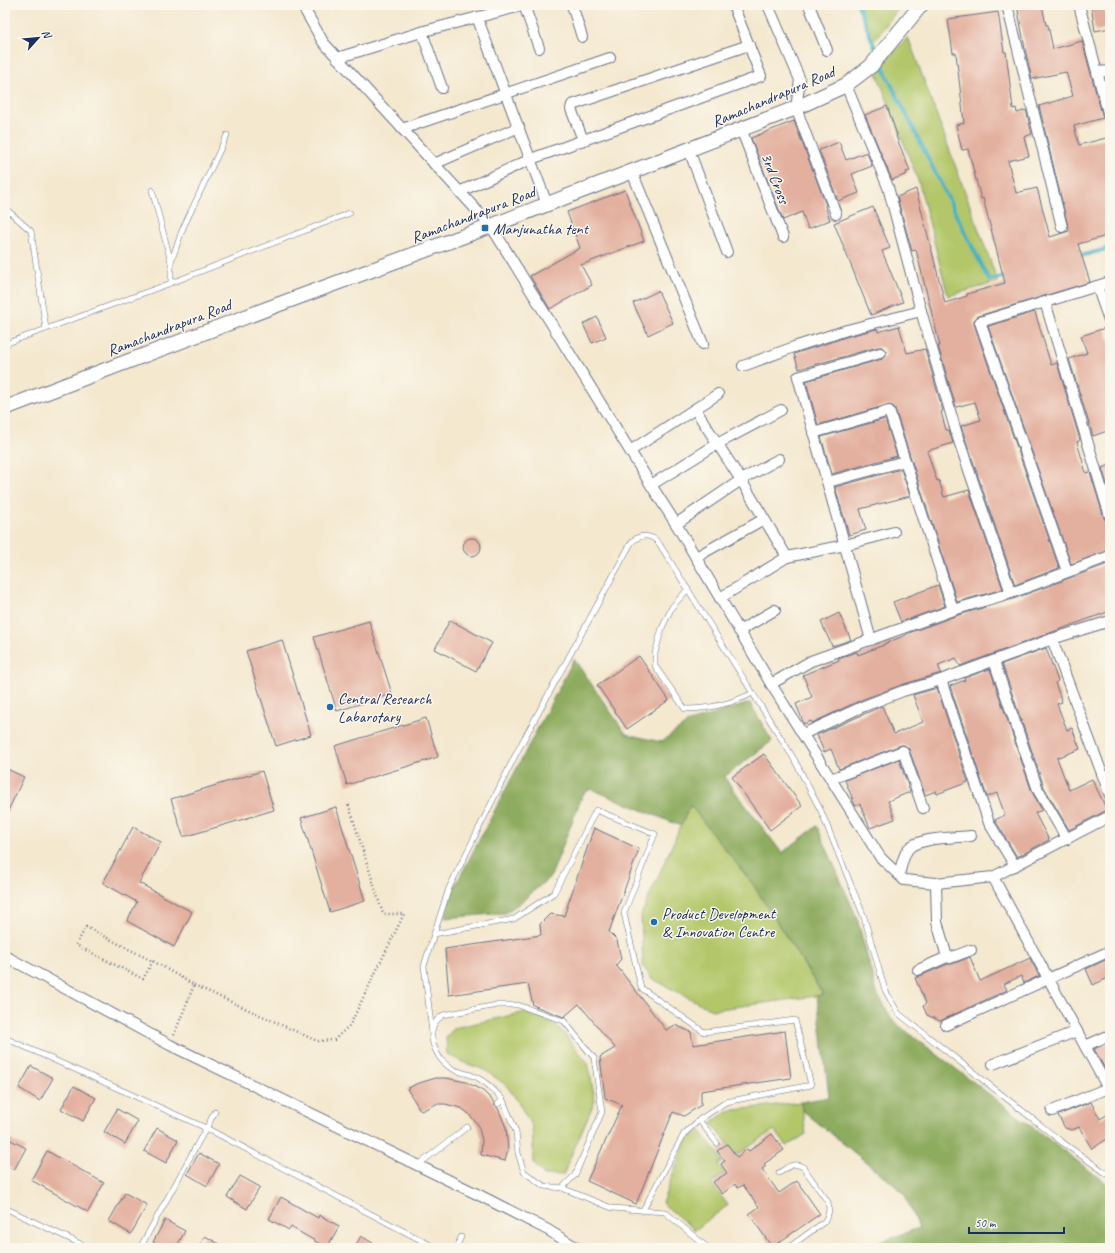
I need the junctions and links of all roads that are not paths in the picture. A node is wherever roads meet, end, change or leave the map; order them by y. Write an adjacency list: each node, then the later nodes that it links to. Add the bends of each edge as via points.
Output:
1 (302, 5): 16 (street, via 323,42)
2 (525, 5): 10 (street); 14 (street)
3 (572, 5): 12 (street)
4 (733, 5): 13 (street)
5 (768, 5): 23 (street, via 800,80)
6 (809, 5): 15 (street)
7 (921, 5): 20 (street, Ramachandrapura Road, via 871,66)
8 (1007, 5): 41 (street)
9 (1079, 5): 19 (street)
10 (477, 17): 11 (street); 22 (street)
11 (422, 32): 16 (street); 21 (street)
12 (582, 37)
13 (749, 45): 29 (street, via 762,76); 29 (street, via 572,105)
14 (540, 48)
15 (827, 50)
16 (337, 58): 27 (street)
17 (610, 58): 22 (street)
18 (1110, 71): 19 (street)
19 (1097, 72): 24 (street)
20 (846, 85): 23 (street, Ramachandrapura Road); 49 (street, via 888,187)
21 (442, 88)
22 (505, 94): 25 (street); 27 (street)
23 (796, 108): 26 (street, Ramachandrapura Road); 39 (street)
24 (1110, 120)
25 (519, 127): 31 (street); 32 (street)
26 (741, 129): 30 (street, Ramachandrapura Road); 42 (street, 3rd Cross)
27 (402, 130): 32 (street)
28 (227, 135): 44 (lane, via 183,228)
29 (583, 140): 31 (street)
30 (689, 150): 33 (street, Ramachandrapura Road); 43 (street)
31 (531, 159): 35 (street); 36 (street)
32 (434, 164): 35 (street)
33 (632, 172): 36 (street, Ramachandrapura Road); 53 (street)
34 (152, 190): 44 (lane)
35 (459, 192): 40 (street)
36 (547, 204): 40 (street, Ramachandrapura Road)
37 (5, 208): 51 (lane, via 31,231)
38 (350, 213): 46 (lane)
39 (836, 214)
40 (491, 226): 57 (street, Ramachandrapura Road, via 269,307); 62 (street)
41 (1062, 227)
42 (783, 237)
43 (727, 252)
44 (171, 262): 46 (lane)
45 (1110, 282): 47 (street)
46 (171, 283): 51 (lane)
47 (1097, 286): 48 (street); 50 (street)
48 (1045, 302): 68 (street); 76 (street, via 980,322)
49 (921, 311): 55 (street, via 847,330); 78 (street, via 958,438)
50 (1110, 323)
51 (46, 329): 52 (lane)
52 (5, 344)
53 (703, 344)
54 (880, 353): 60 (street, via 798,377)
55 (743, 366)
56 (718, 394): 58 (street)
57 (5, 408)
58 (695, 409): 61 (street); 62 (street)
59 (781, 410): 61 (street)
60 (813, 433): 64 (street, via 889,411); 66 (street)
61 (717, 444): 65 (street); 67 (street)
62 (630, 451): 67 (street)
63 (779, 459): 65 (street)
64 (905, 461): 66 (street); 81 (street)
65 (742, 480): 69 (street); 70 (street)
66 (828, 482): 72 (street)
67 (650, 485): 70 (street)
68 (1110, 516)
69 (764, 519): 74 (street); 75 (street)
70 (676, 524): 74 (street)
71 (894, 532): 72 (street)
72 (845, 545): 75 (street); 85 (street)
73 (1110, 556): 76 (street)
74 (696, 557): 79 (street)
75 (787, 557): 79 (street)
76 (1067, 571): 78 (street)
77 (688, 589): 89 (lane); 89 (lane, via 672,607 662,628 655,653 655,666 686,709 724,705); 101 (lane, via 657,541 642,536 631,543 518,750 449,888)
78 (1011, 593): 81 (street)
79 (720, 598): 83 (street)
80 (775, 610): 83 (street)
81 (952, 610): 85 (street)
82 (1110, 621): 84 (street)
83 (739, 631): 88 (street)
84 (1052, 639): 86 (street); 92 (street)
85 (871, 640): 88 (street, via 811,661)
86 (994, 661): 87 (street); 96 (street, via 1038,790)
87 (941, 680): 90 (street, via 864,706); 97 (street, via 989,823)
88 (771, 684): 90 (street)
89 (752, 693): 126 (lane, via 794,759 821,811 864,917 885,990 898,1013 1062,1142)
90 (803, 734): 91 (street)
91 (831, 780): 93 (street, via 903,751); 98 (street, via 880,857)
92 (1110, 795)
93 (923, 808)
94 (1110, 816): 96 (street)
95 (971, 836): 98 (street, via 914,844 903,859)
96 (1068, 839): 97 (street)
97 (1015, 866): 99 (street)
98 (899, 875): 100 (street, via 904,880)
99 (993, 876): 100 (street); 107 (street)
100 (936, 883): 105 (street, via 937,922)
101 (434, 934): 110 (lane, via 424,966); 120 (lane, via 514,919 554,893 596,810 655,834 624,913 641,988 704,1032 795,1020 811,1085 726,1102)
102 (970, 950): 105 (street)
103 (1110, 951): 107 (street)
104 (5, 956): 124 (street, via 170,1044)
105 (947, 957): 106 (street)
106 (918, 970)
107 (1049, 979): 108 (street); 109 (street)
108 (946, 1025)
109 (1077, 1031): 113 (street); 114 (street)
110 (432, 1033): 116 (lane, via 435,1050 442,1061 453,1070 478,1078 492,1087); 127 (lane, via 436,1021 443,1015 497,1005 518,1005 564,1021 594,1058 602,1112 575,1175)
111 (1110, 1035): 113 (street)
112 (5, 1038): 122 (lane)
113 (1085, 1046): 115 (street)
114 (993, 1064)
115 (1109, 1090): 118 (street)
116 (503, 1100): 117 (lane); 127 (lane, via 516,1132 518,1153 524,1172 544,1186)
117 (498, 1104)
118 (1052, 1111)
119 (215, 1112): 122 (lane)
120 (699, 1120): 123 (lane); 129 (lane, via 684,1134)
121 (467, 1127): 124 (lane)
122 (206, 1128): 132 (lane); 133 (lane)
123 (717, 1143)
124 (418, 1165): 135 (street, via 522,1217)
125 (779, 1173): 137 (lane, via 792,1164 803,1167 829,1206 828,1216 824,1222)
126 (1110, 1176)
127 (562, 1188): 129 (lane, via 612,1208)
128 (5, 1208): 131 (lane)
129 (642, 1210): 136 (lane, via 665,1212)
130 (461, 1237): 134 (lane)
131 (89, 1248)
132 (140, 1248)
133 (436, 1248)
134 (456, 1248)
135 (577, 1248)
136 (708, 1248)
137 (788, 1248)

